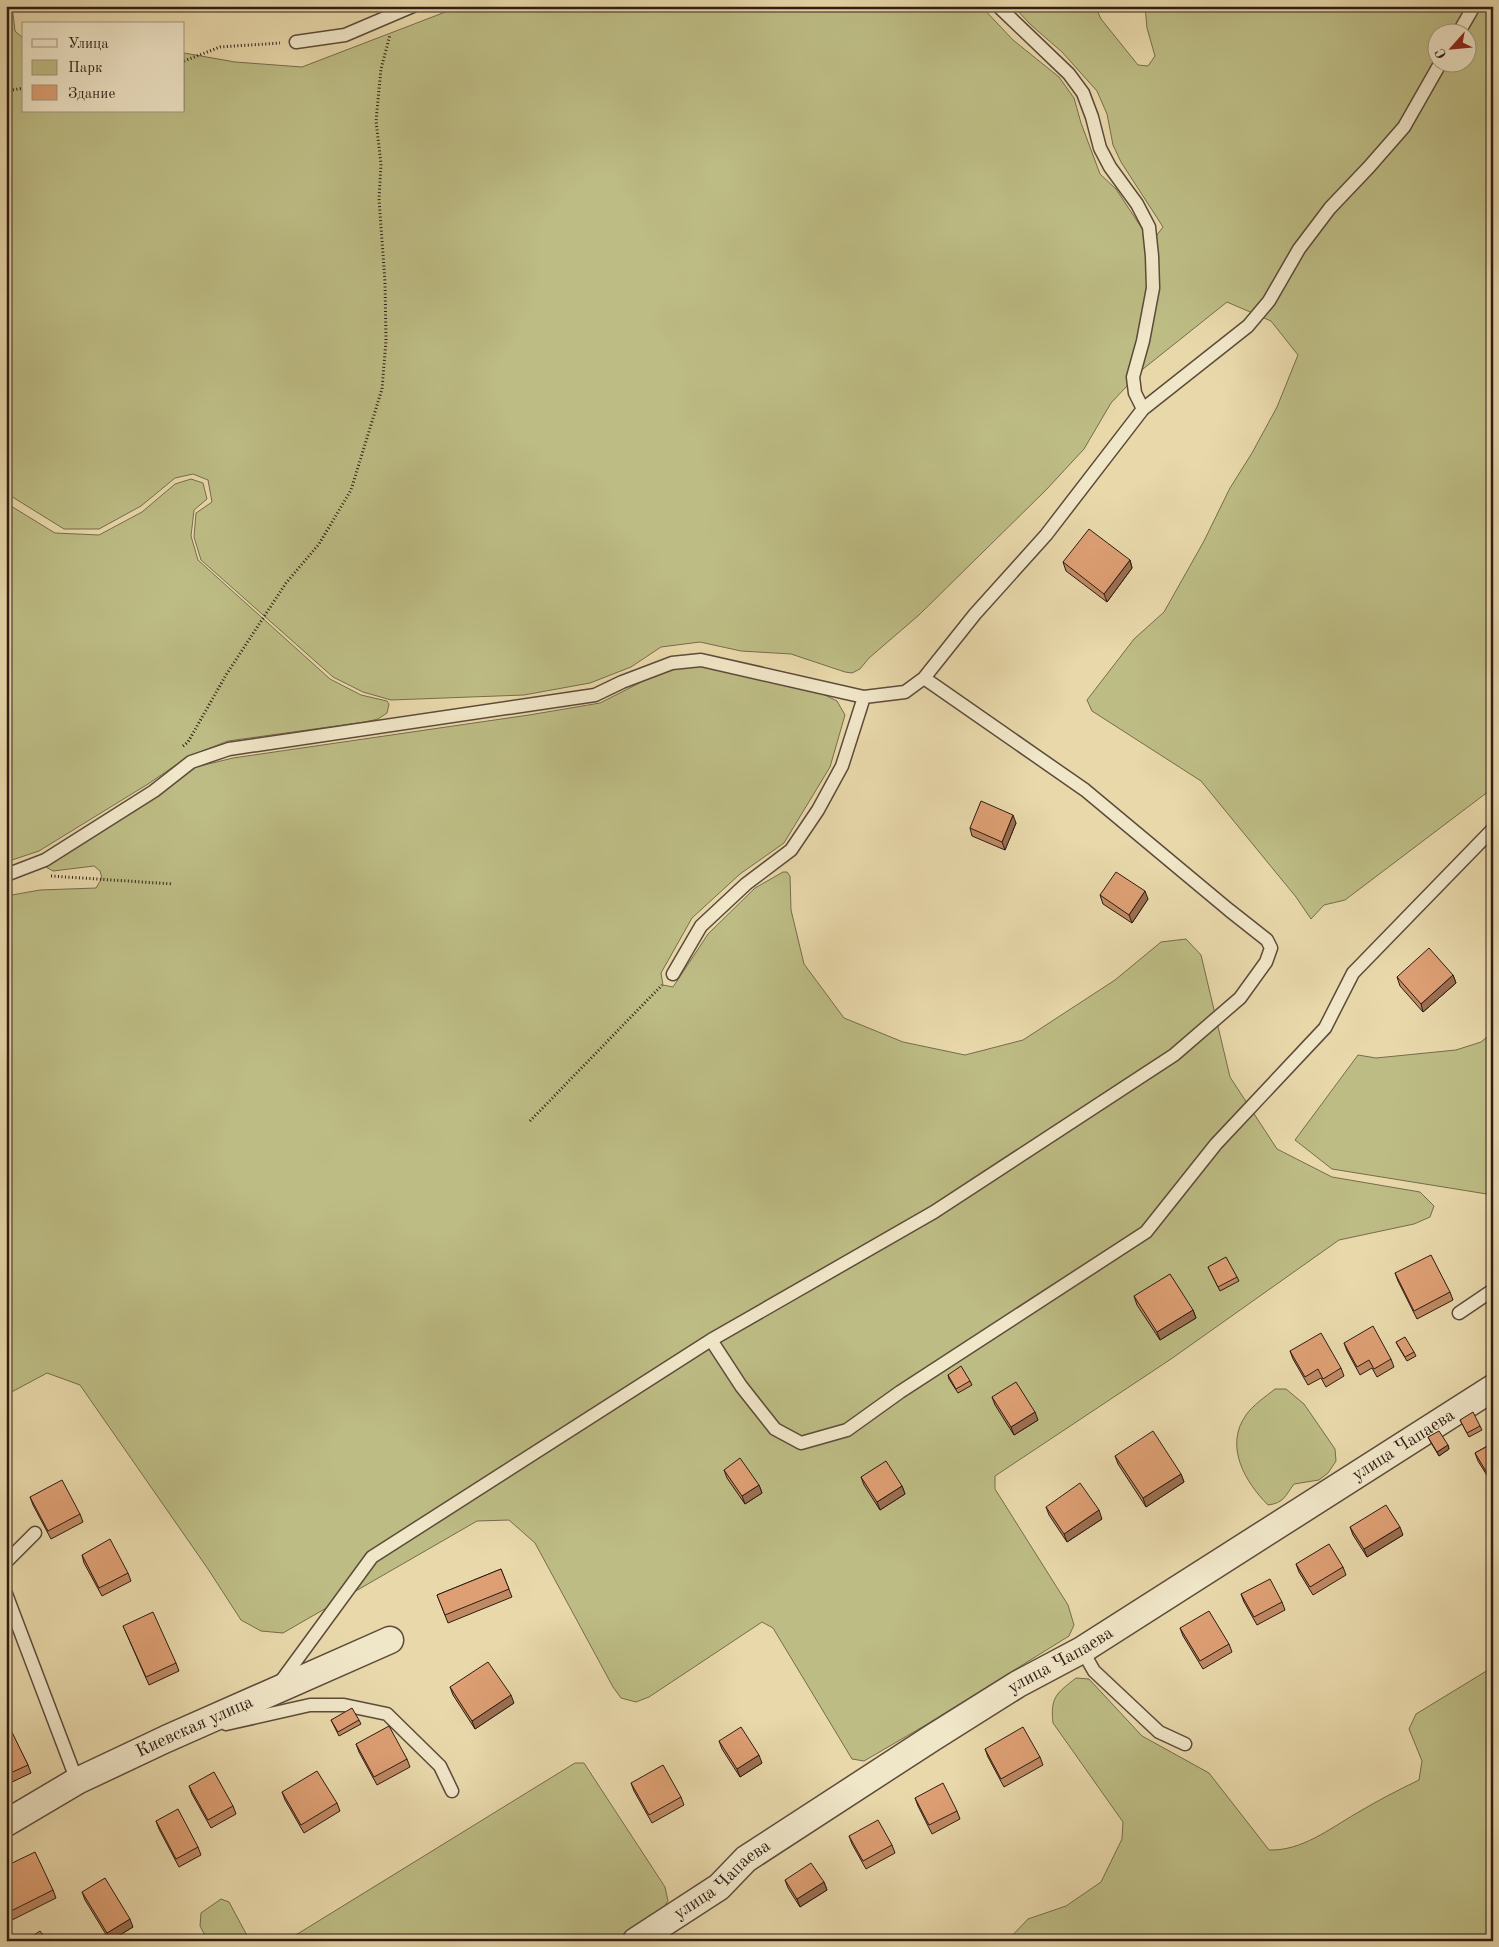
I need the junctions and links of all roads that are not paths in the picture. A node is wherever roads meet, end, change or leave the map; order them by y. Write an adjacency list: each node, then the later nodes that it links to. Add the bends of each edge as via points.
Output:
1 (413, 6): 5 (lane, via 345,35)
2 (998, 6): 7 (lane, via 1069,74 1083,93 1100,148 1138,204 1149,227 1153,288 1134,377 1135,393)
3 (1474, 6): 4 (lane)
4 (1465, 22)
5 (296, 42)
6 (1435, 72): 7 (lane, via 1404,127 1330,208 1299,249 1269,301 1248,326)
7 (1143, 410): 8 (lane, via 1046,535 975,614)
8 (924, 678): 9 (lane, via 905,692); 15 (lane, via 1085,790 1267,940 1271,948 1266,962 1240,998 1174,1055 934,1212)
9 (864, 697): 11 (lane, via 701,660 672,662 595,695 229,749 192,762 154,791 45,860); 12 (lane, via 842,766 791,850 746,884 701,926)
10 (1493, 829): 15 (lane, via 1353,972 1325,1028 1216,1144 1146,1232 847,1430 801,1443 775,1429)
11 (6, 875)
12 (673, 974)
13 (1493, 1290): 14 (lane)
14 (1459, 1313)
15 (711, 1340): 22 (lane, via 372,1557)
16 (1493, 1388): 21 (street, улица Чапаева)
17 (34, 1533): 18 (lane)
18 (6, 1562)
19 (6, 1594): 25 (lane)
20 (390, 1640): 22 (street, Киевская улица)
21 (1082, 1650): 24 (lane, via 1094,1672 1159,1732); 28 (street, улица Чапаева, via 1018,1684 908,1753 746,1859 719,1887)
22 (272, 1694): 23 (street, Киевская улица)
23 (166, 1739): 25 (street, Киевская улица); 26 (lane, via 310,1705 344,1705 387,1714 440,1766)
24 (1185, 1744)
25 (78, 1781): 27 (street, Киевская улица)
26 (452, 1791)
27 (6, 1823)
28 (636, 1941)

